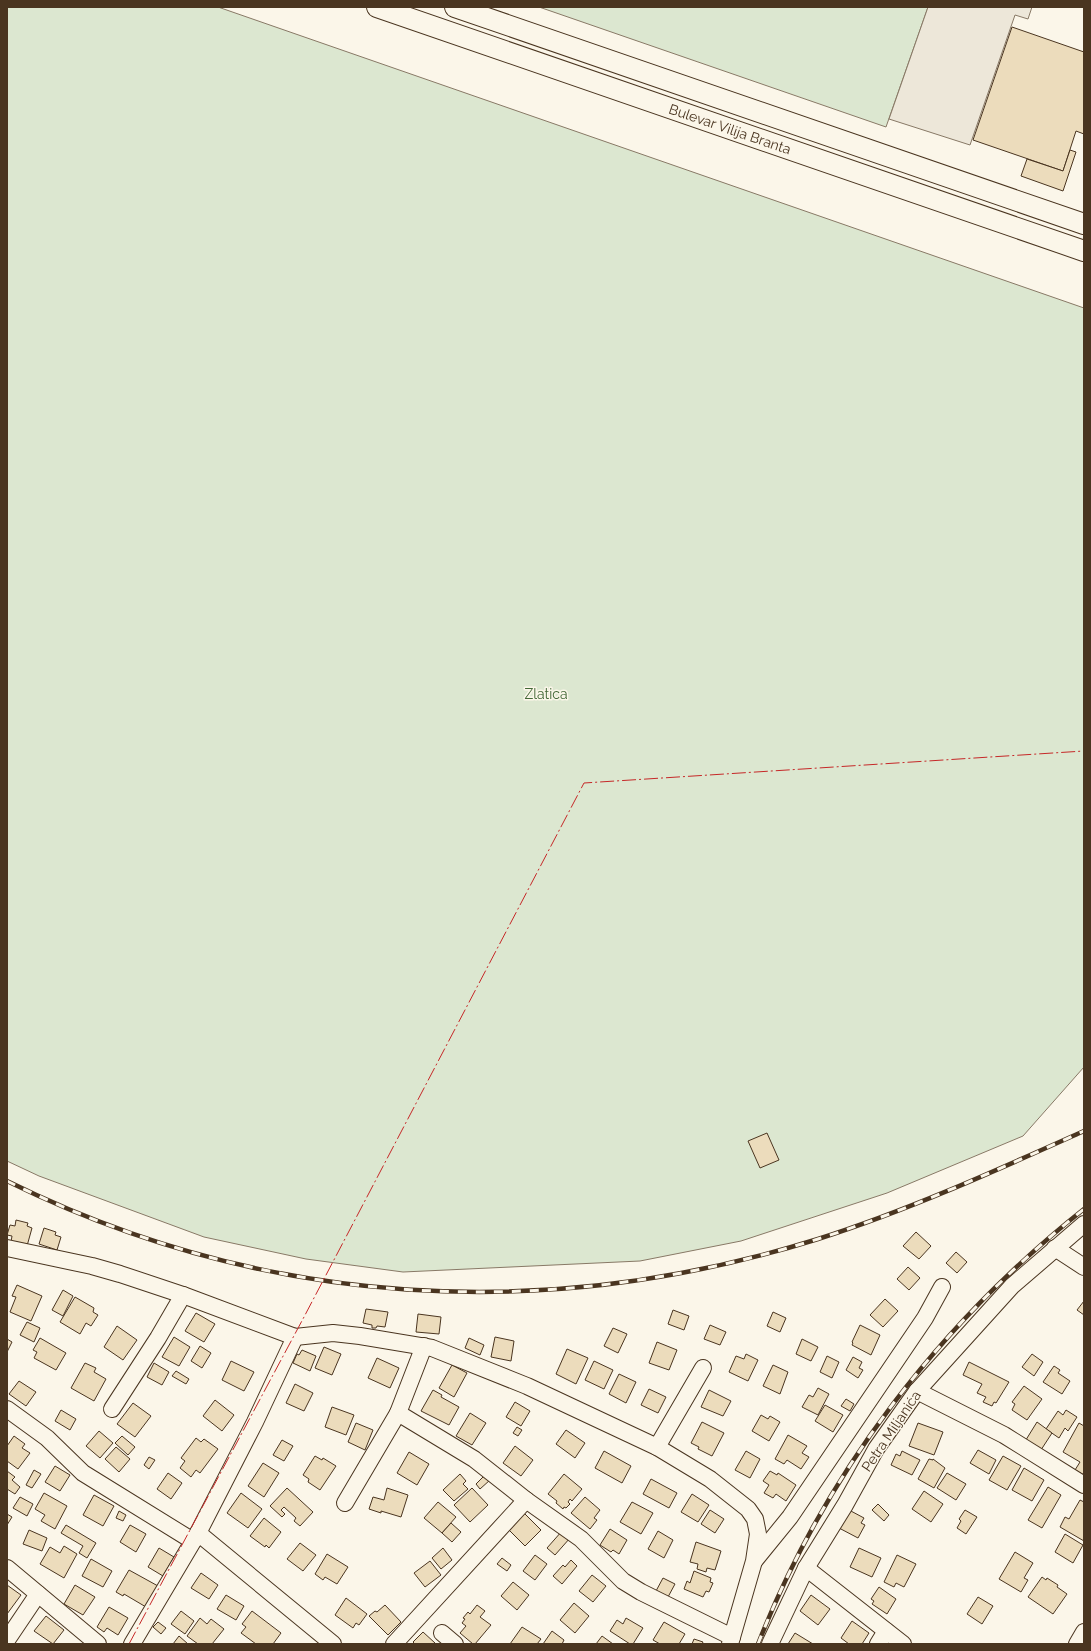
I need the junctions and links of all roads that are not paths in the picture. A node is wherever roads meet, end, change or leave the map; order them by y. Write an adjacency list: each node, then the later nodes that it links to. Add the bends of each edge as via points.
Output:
1 (377, 7): 4 (main road, Bulevar Vilija Branta)
2 (455, 7): 3 (main road, Bulevar Vilija Branta)
3 (1084, 224)
4 (1084, 251)
5 (1084, 1224): 7 (street, Petra Miljanića)
6 (7, 1248): 10 (street, via 92,1266)
7 (1055, 1248): 8 (street); 14 (street, Petra Miljanića, via 1012,1286)
8 (1084, 1267)
9 (942, 1287): 23 (street, via 925,1318)
10 (183, 1295): 11 (street); 16 (street)
11 (295, 1337): 12 (street, via 332,1333); 24 (street, via 255,1422)
12 (424, 1346): 17 (street); 18 (street, via 527,1386)
13 (703, 1368): 18 (street)
14 (917, 1391): 19 (street, via 1004,1435); 27 (street, Petra Miljanića, via 876,1449)
15 (7, 1409): 24 (street, via 47,1438 83,1473)
16 (112, 1409)
17 (398, 1413): 20 (street, via 474,1459); 21 (street)
18 (657, 1448): 22 (street, via 710,1479)
19 (1084, 1485)
20 (526, 1500): 33 (street, via 581,1539 623,1581); 37 (street)
21 (345, 1503)
22 (748, 1509): 23 (street); 25 (street, via 755,1519 758,1534)
23 (778, 1531): 25 (street)
24 (195, 1537): 35 (street); 36 (street)
25 (754, 1561): 33 (street)
26 (7, 1568): 28 (street)
27 (806, 1568): 31 (street); 39 (street, Petra Miljanića)
28 (38, 1594): 32 (street); 34 (street)
29 (1084, 1632): 41 (street)
30 (442, 1633): 38 (street)
31 (882, 1637): 40 (street)
32 (7, 1640)
33 (731, 1640)
34 (98, 1644)
35 (132, 1644)
36 (333, 1644)
37 (394, 1644)
38 (455, 1644)
39 (770, 1644)
40 (903, 1644)
41 (1077, 1644)

